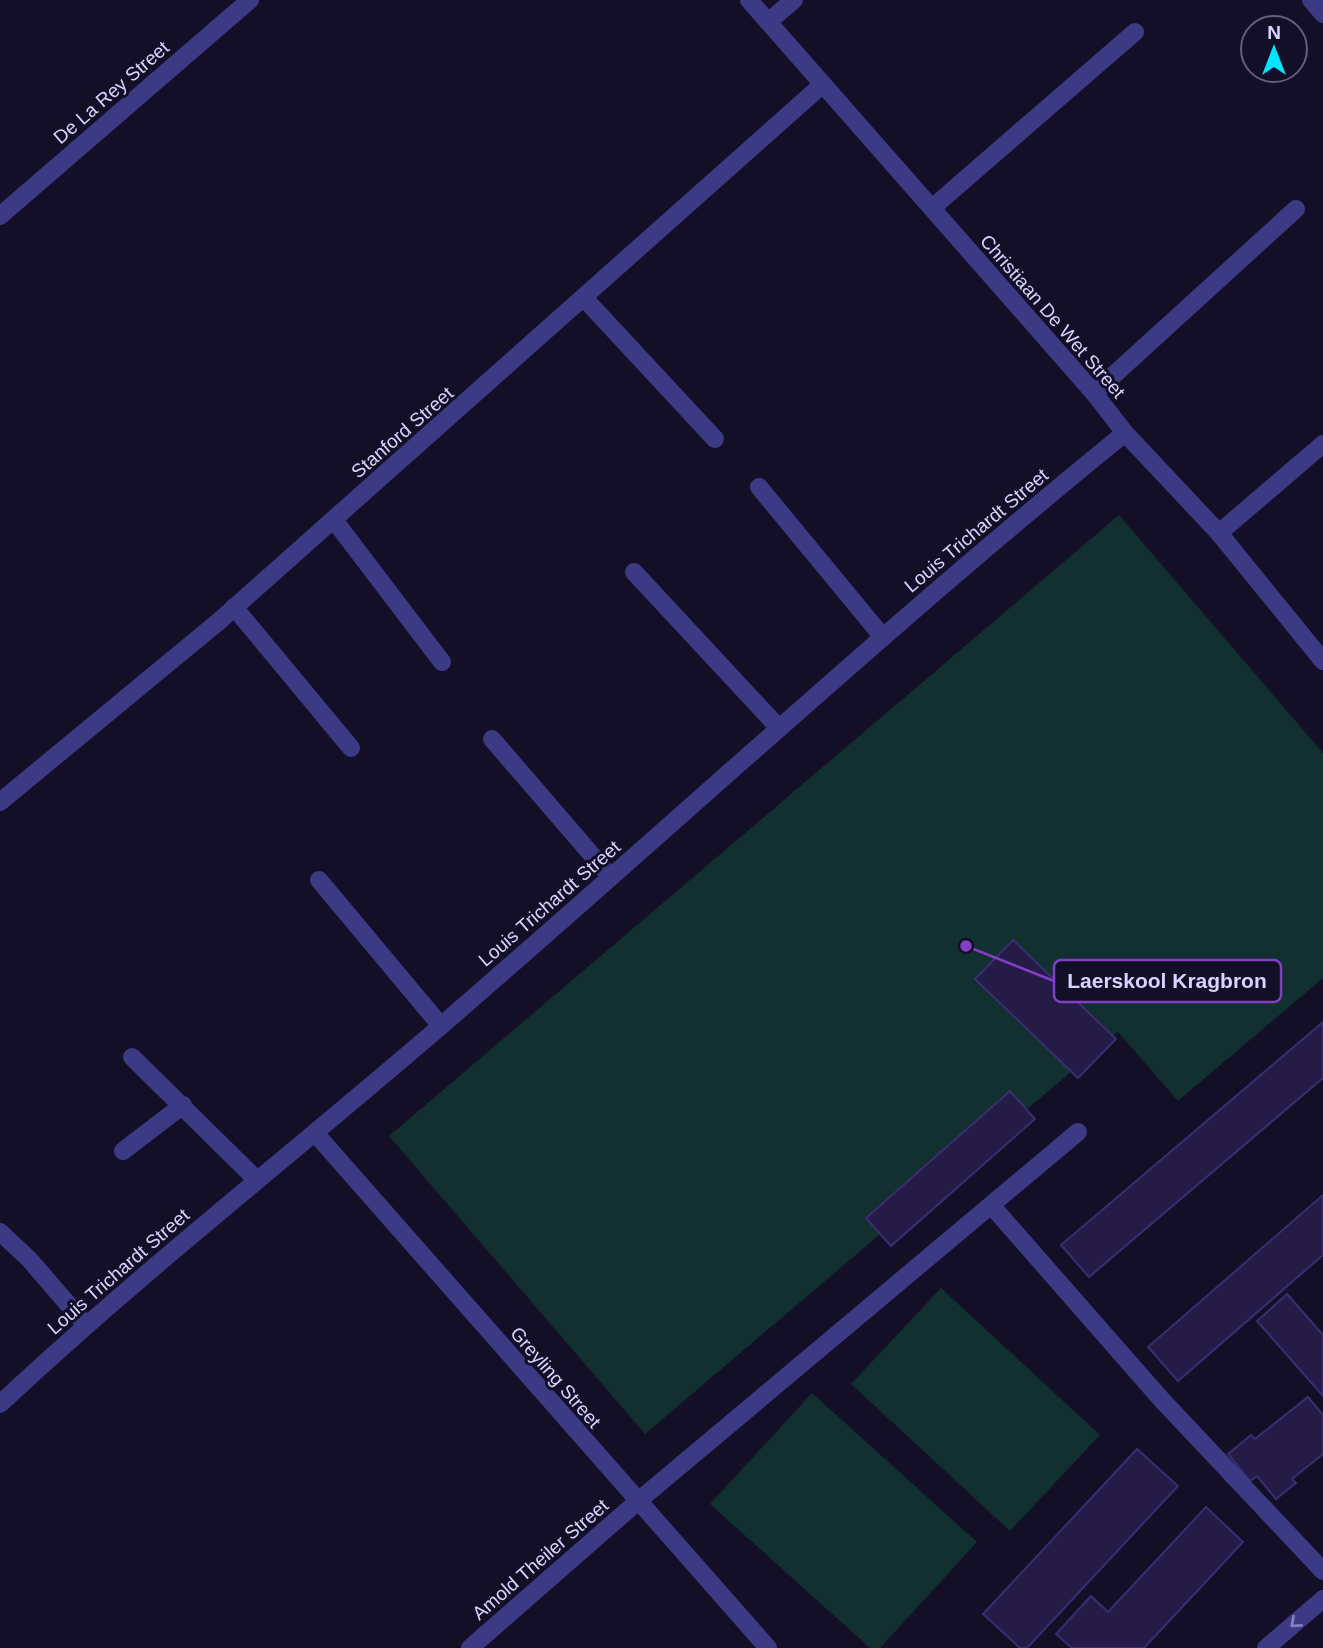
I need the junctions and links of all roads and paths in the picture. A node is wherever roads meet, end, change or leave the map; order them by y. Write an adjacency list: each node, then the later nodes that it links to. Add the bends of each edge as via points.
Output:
1 (250, 0): 11 (street, De La Rey Street)
2 (749, 0): 6 (street, Christiaan De Wet Street)
3 (794, 0): 6 (street)
4 (1311, 0): 5 (street)
5 (1323, 14)
6 (768, 22): 8 (street, Christiaan De Wet Street)
7 (1135, 32): 9 (street)
8 (822, 84): 9 (street, Christiaan De Wet Street); 12 (street, Stanford Street)
9 (932, 208): 13 (street, Christiaan De Wet Street)
10 (1296, 209): 13 (street)
11 (0, 216)
12 (584, 298): 15 (street); 18 (street, Stanford Street)
13 (1094, 393): 14 (street, Christiaan De Wet Street)
14 (1125, 433): 19 (street, Christiaan De Wet Street); 22 (street, Louis Trichardt Street)
15 (715, 439)
16 (1323, 444): 19 (street)
17 (759, 487): 22 (street)
18 (334, 520): 21 (street, Stanford Street); 24 (street)
19 (1219, 533): 23 (street, Christiaan De Wet Street)
20 (634, 572): 25 (street)
21 (234, 607): 27 (street); 28 (street, Stanford Street)
22 (882, 636): 25 (street, Louis Trichardt Street)
23 (1323, 661)
24 (442, 662)
25 (779, 727): 29 (street, Louis Trichardt Street)
26 (492, 739): 29 (street)
27 (351, 748)
28 (0, 802)
29 (610, 876): 31 (street, Louis Trichardt Street)
30 (319, 880): 31 (street)
31 (441, 1026): 35 (street, Louis Trichardt Street)
32 (132, 1057): 33 (street)
33 (183, 1105): 36 (street); 37 (street)
34 (1079, 1132): 38 (street, Amold Theiler Street)
35 (315, 1133): 37 (street, Louis Trichardt Street); 42 (street, Greyling Street)
36 (123, 1151)
37 (257, 1180): 40 (street, Louis Trichardt Street)
38 (991, 1205): 42 (street, Amold Theiler Street); 43 (street, via 1161,1399)
39 (0, 1233): 40 (street)
40 (85, 1324): 41 (street, Louis Trichardt Street)
41 (0, 1404)
42 (637, 1502): 45 (street, Amold Theiler Street); 46 (street, Greyling Street)
43 (1323, 1571)
44 (1323, 1599): 47 (street, one-way to 47)
45 (470, 1648)
46 (768, 1648)
47 (1266, 1648)

